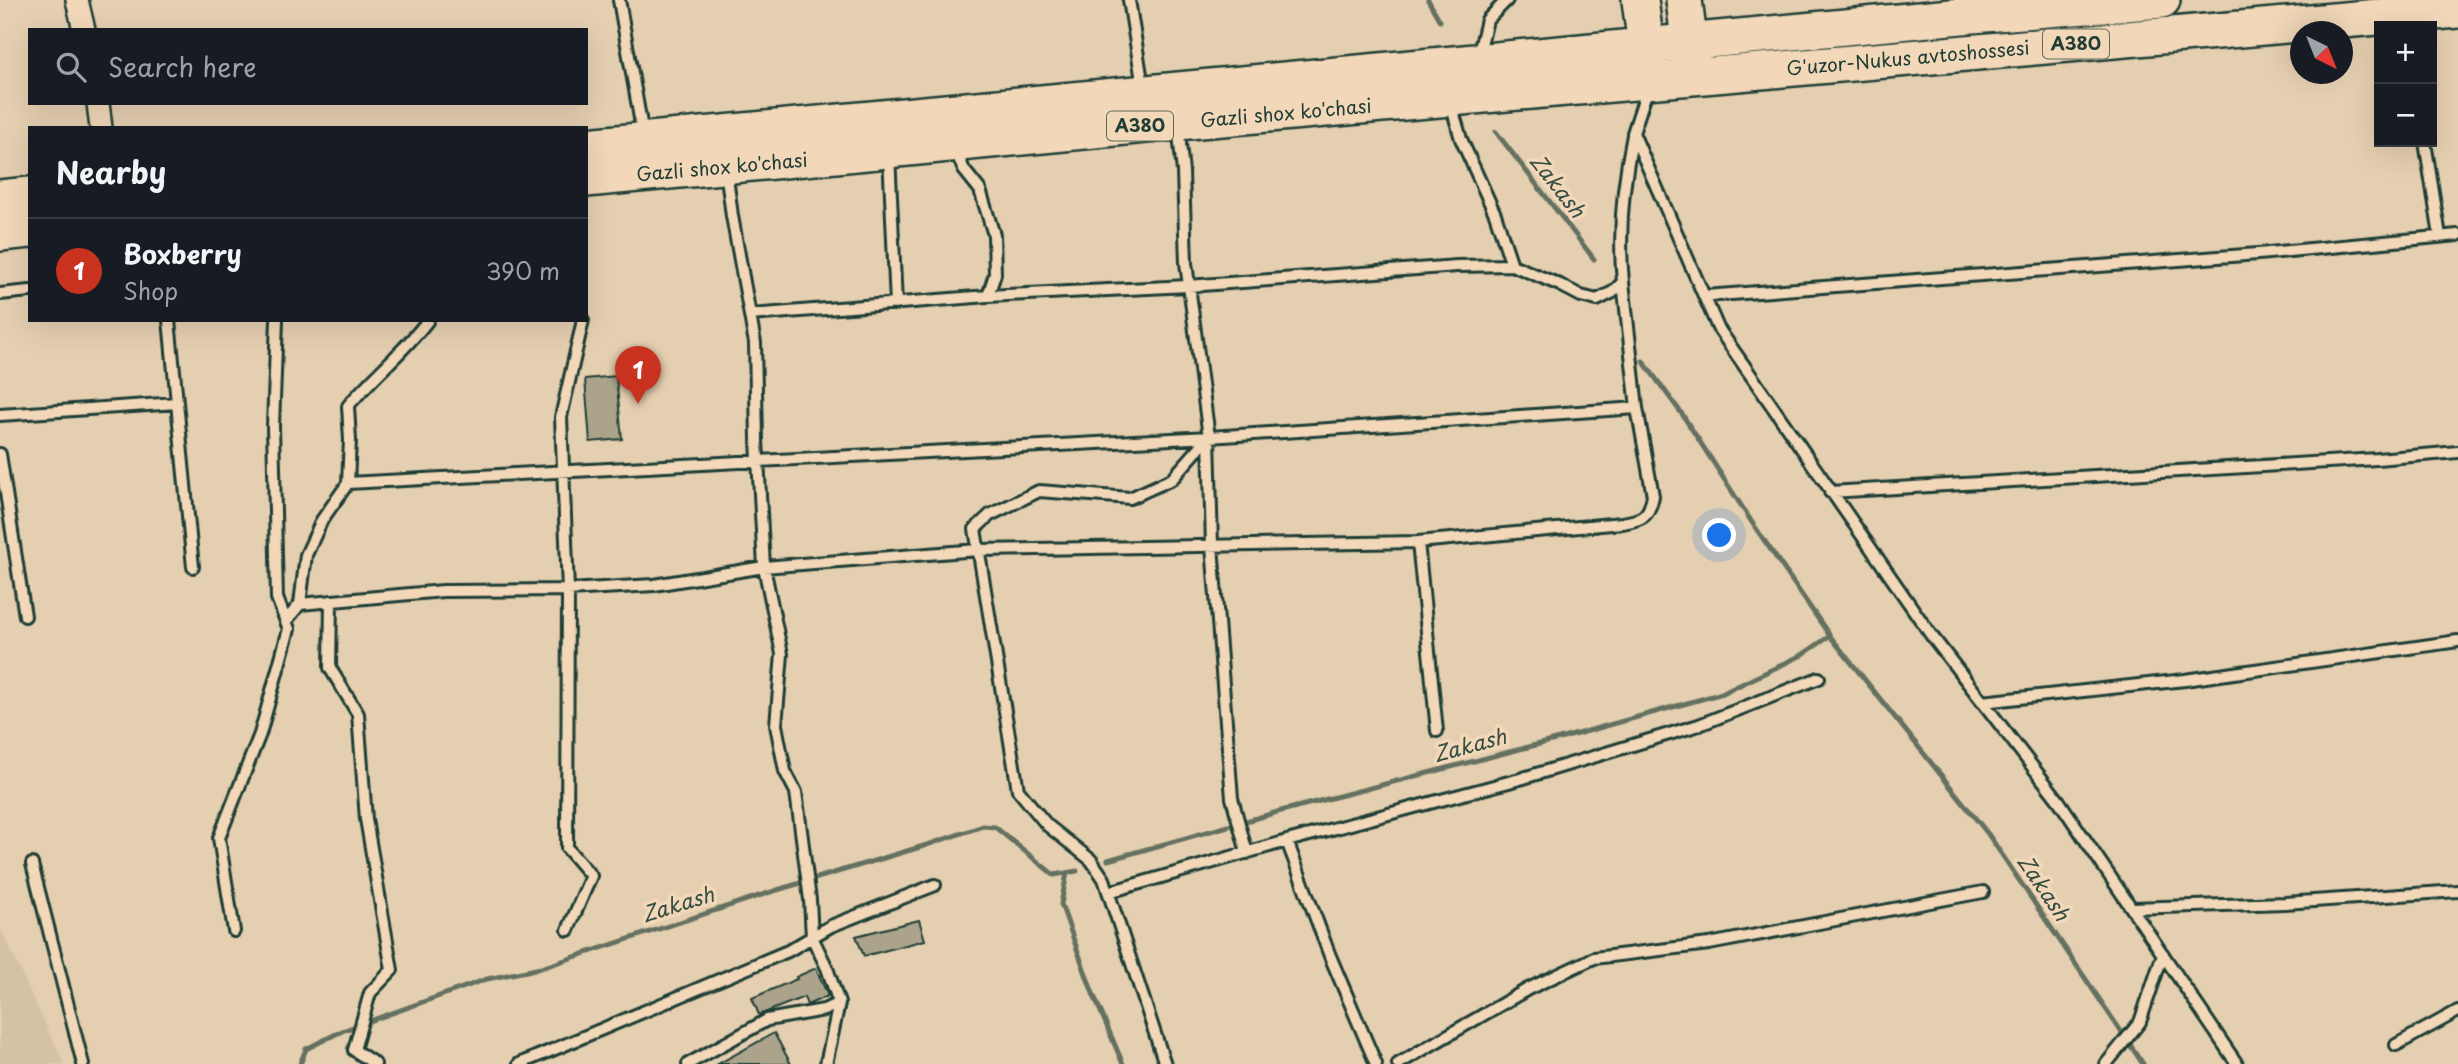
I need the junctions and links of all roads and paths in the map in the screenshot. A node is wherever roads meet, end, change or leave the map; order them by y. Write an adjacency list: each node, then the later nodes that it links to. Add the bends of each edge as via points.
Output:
1 (77, 0): 9 (street)
2 (619, 0): 21 (lane)
3 (1129, 0): 15 (lane)
4 (1507, 0): 12 (lane, via 1487,20)
5 (1640, 0): 11 (highway)
6 (1684, 0): 10 (highway)
7 (2162, 0): 10 (highway, G'uzor-Nukus avtoshossesi / A380, via 1967,11)
8 (2458, 10): 13 (highway, G'uzor-Nukus avtoshossesi / A380)
9 (84, 28)
10 (1689, 42): 11 (highway, A380); 13 (highway)
11 (1646, 46): 12 (highway, Gazli shox ko'chasi / A380); 14 (highway)
12 (1477, 63): 15 (highway, Gazli shox ko'chasi / A380)
13 (1693, 77): 14 (highway, Gazli shox ko'chasi / A380)
14 (1650, 81): 16 (highway, Gazli shox ko'chasi / A380); 20 (lane)
15 (1144, 92): 21 (highway, Gazli shox ko'chasi / A380)
16 (1450, 99): 18 (highway, Gazli shox ko'chasi / A380); 34 (lane, via 1461,139)
17 (98, 105): 19 (street)
18 (1177, 122): 22 (highway, Gazli shox ko'chasi / A380); 36 (lane)
19 (101, 126)
20 (1633, 133): 35 (lane, via 1624,179); 40 (lane)
21 (644, 141): 23 (highway, Gazli shox ko'chasi / A380)
22 (954, 145): 25 (highway, Gazli shox ko'chasi / A380); 39 (lane, via 979,190 994,235 995,274)
23 (588, 146)
24 (2426, 147): 33 (lane)
25 (889, 151): 26 (highway, Gazli shox ko'chasi / A380); 41 (lane)
26 (725, 167): 27 (highway, Gazli shox ko'chasi / A380); 42 (lane)
27 (588, 179)
28 (28, 195): 29 (highway)
29 (0, 198)
30 (28, 230): 31 (highway)
31 (0, 233)
32 (2458, 235): 33 (lane)
33 (2440, 236): 40 (lane)
34 (1512, 265): 35 (lane, via 1597,300); 36 (lane)
35 (1623, 282): 48 (lane)
36 (1188, 286): 39 (lane); 50 (lane)
37 (28, 291): 38 (lane)
38 (0, 294)
39 (988, 296): 41 (lane)
40 (1705, 296): 56 (lane, via 1718,328)
41 (896, 304): 42 (lane)
42 (750, 315): 53 (lane)
43 (169, 322): 47 (lane)
44 (277, 322): 66 (lane, via 273,426 276,598)
45 (427, 322): 55 (lane, via 348,406)
46 (583, 322): 54 (lane, via 561,417)
47 (177, 403): 49 (lane); 60 (lane)
48 (1637, 408): 50 (lane); 57 (lane, via 1653,496 1651,511 1639,520)
49 (0, 415)
50 (1209, 437): 53 (lane); 58 (lane); 59 (lane, via 1172,479 1130,498 1039,491 990,516 975,529)
51 (2458, 452): 56 (lane)
52 (0, 454): 65 (lane)
53 (758, 462): 54 (lane); 61 (lane)
54 (564, 472): 55 (lane); 62 (lane)
55 (348, 484): 64 (lane, via 322,520 306,555)
56 (1830, 492): 70 (lane)
57 (1418, 542): 58 (lane); 71 (lane)
58 (1212, 546): 59 (lane); 73 (lane, via 1232,798)
59 (978, 550): 61 (lane); 77 (lane, via 1018,790 1047,825 1091,860)
60 (193, 567)
61 (764, 567): 62 (lane, via 654,584); 82 (lane, via 782,654 776,725 785,771 796,792)
62 (568, 590): 63 (lane, via 443,591); 80 (lane, via 568,848 591,876)
63 (331, 601): 64 (lane); 88 (lane, via 330,668 358,714 366,819 392,970 370,993 354,1050)
64 (300, 604): 66 (lane)
65 (25, 616)
66 (286, 621): 81 (lane, via 289,629 260,734 219,838)
67 (2458, 640): 68 (lane); 70 (lane, via 2185,680)
68 (2458, 652)
69 (1819, 678): 72 (lane, via 1686,729)
70 (1982, 702): 79 (lane, via 2059,801)
71 (1437, 731)
72 (1287, 841): 73 (lane); 93 (lane)
73 (1246, 847): 77 (lane)
74 (32, 864): 87 (lane)
75 (935, 885): 82 (lane)
76 (2458, 891): 79 (lane, via 2285,904)
77 (1109, 892): 92 (lane)
78 (1983, 892): 94 (lane, via 1709,944 1594,958 1528,989)
79 (2132, 908): 83 (lane)
80 (568, 930)
81 (234, 931)
82 (812, 937): 84 (lane); 89 (lane, via 789,951)
83 (2163, 954): 95 (lane, via 2140,1022); 96 (lane)
84 (839, 1003): 90 (lane, via 767,1020); 91 (lane)
85 (2458, 1011): 86 (lane)
86 (2396, 1045)
87 (83, 1064)
88 (375, 1064)
89 (519, 1064)
90 (688, 1064)
91 (826, 1064)
92 (1165, 1064)
93 (1376, 1064)
94 (1398, 1064)
95 (2106, 1064)
96 (2237, 1064)

